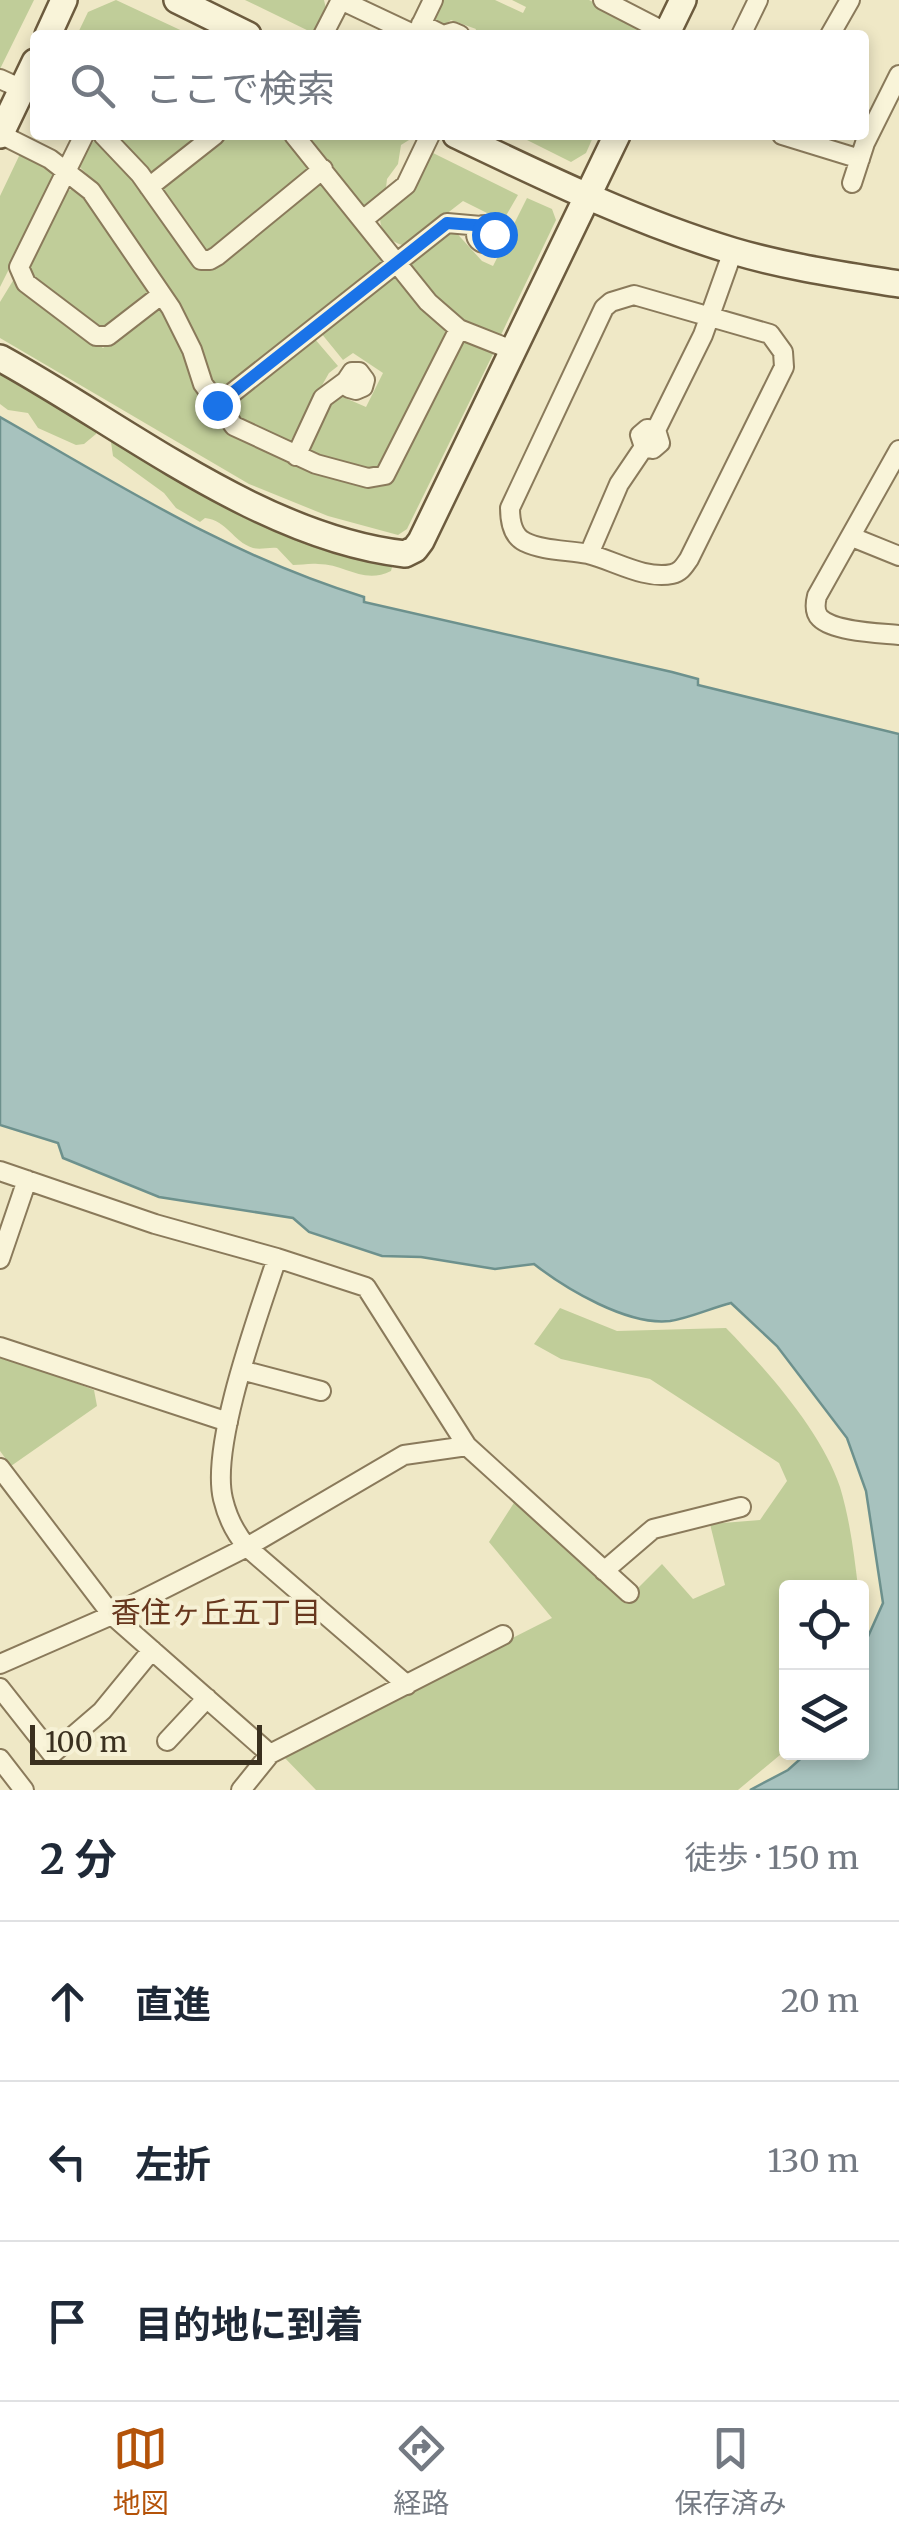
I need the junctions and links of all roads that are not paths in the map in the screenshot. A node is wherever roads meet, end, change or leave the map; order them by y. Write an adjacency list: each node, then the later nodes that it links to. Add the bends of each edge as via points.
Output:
1 (64, 0): 9 (street)
2 (177, 0): 10 (street)
3 (341, 0): 11 (street); 12 (street)
4 (433, 0): 13 (street)
5 (683, 0): 15 (street)
6 (758, 0): 16 (street)
7 (850, 0): 17 (street)
8 (609, 1): 14 (street)
9 (50, 30)
10 (238, 30)
11 (326, 30)
12 (416, 30)
13 (418, 30)
14 (659, 30)
15 (668, 30)
16 (743, 30)
17 (833, 30)
18 (30, 67): 20 (street)
19 (899, 75): 30 (street)
20 (11, 84): 21 (street)
21 (0, 135): 34 (street)
22 (82, 140): 34 (street)
23 (107, 140): 36 (street)
24 (209, 140): 36 (street)
25 (298, 140): 33 (street)
26 (428, 140): 38 (street, via 406,185)
27 (466, 140): 37 (street)
28 (615, 140): 37 (street)
29 (798, 140): 32 (street)
30 (869, 140)
31 (869, 140): 32 (street)
32 (860, 159): 35 (street)
33 (323, 169): 36 (street, via 210,260 201,260); 38 (street)
34 (67, 170): 43 (street, via 91,191); 43 (street, via 19,267 26,284 96,336 108,336)
35 (852, 183)
36 (149, 188)
37 (587, 198): 40 (street); 46 (street)
38 (364, 219): 41 (street)
39 (481, 226): 41 (street, via 447,223)
40 (733, 251): 42 (street, via 819,271); 44 (street)
41 (398, 262): 45 (street, via 428,302); 49 (street)
42 (898, 277)
43 (160, 295): 49 (street)
44 (708, 319): 53 (street, via 656,430 640,434 644,448 619,484); 53 (street, via 770,334 784,368 689,559 680,571 658,576); 53 (street, via 634,295 604,308 510,508 510,521 525,542)
45 (460, 329): 46 (street); 51 (street, via 385,475 368,478)
46 (512, 350): 47 (street, via 421,541 404,554 321,533 243,501)
47 (0, 358)
48 (346, 381): 51 (street, via 323,398)
49 (217, 405): 51 (street, via 234,426)
50 (899, 450): 52 (street)
51 (296, 456)
52 (852, 537): 54 (street); 55 (street, via 816,596 817,616)
53 (588, 554)
54 (899, 556)
55 (899, 635)
56 (0, 1171): 57 (street)
57 (26, 1180): 58 (street); 59 (street)
58 (277, 1258): 61 (street); 64 (street, via 366,1287)
59 (0, 1259)
60 (0, 1347): 63 (street)
61 (242, 1370): 62 (street); 63 (street)
62 (321, 1391)
63 (228, 1422): 67 (street, via 222,1497)
64 (468, 1446): 67 (street, via 404,1455); 68 (street)
65 (0, 1468): 70 (street)
66 (741, 1507): 68 (street, via 653,1529)
67 (248, 1547): 70 (street); 74 (street)
68 (604, 1571): 69 (street)
69 (629, 1593)
70 (112, 1614): 72 (street); 73 (street)
71 (503, 1636): 74 (street)
72 (152, 1650): 75 (street, via 102,1711 52,1754); 76 (street)
73 (0, 1664)
74 (406, 1685): 78 (street)
75 (0, 1688)
76 (207, 1698): 77 (street); 78 (street)
77 (167, 1741)
78 (270, 1754): 81 (street)
79 (0, 1759): 80 (street)
80 (24, 1790)
81 (240, 1790)

